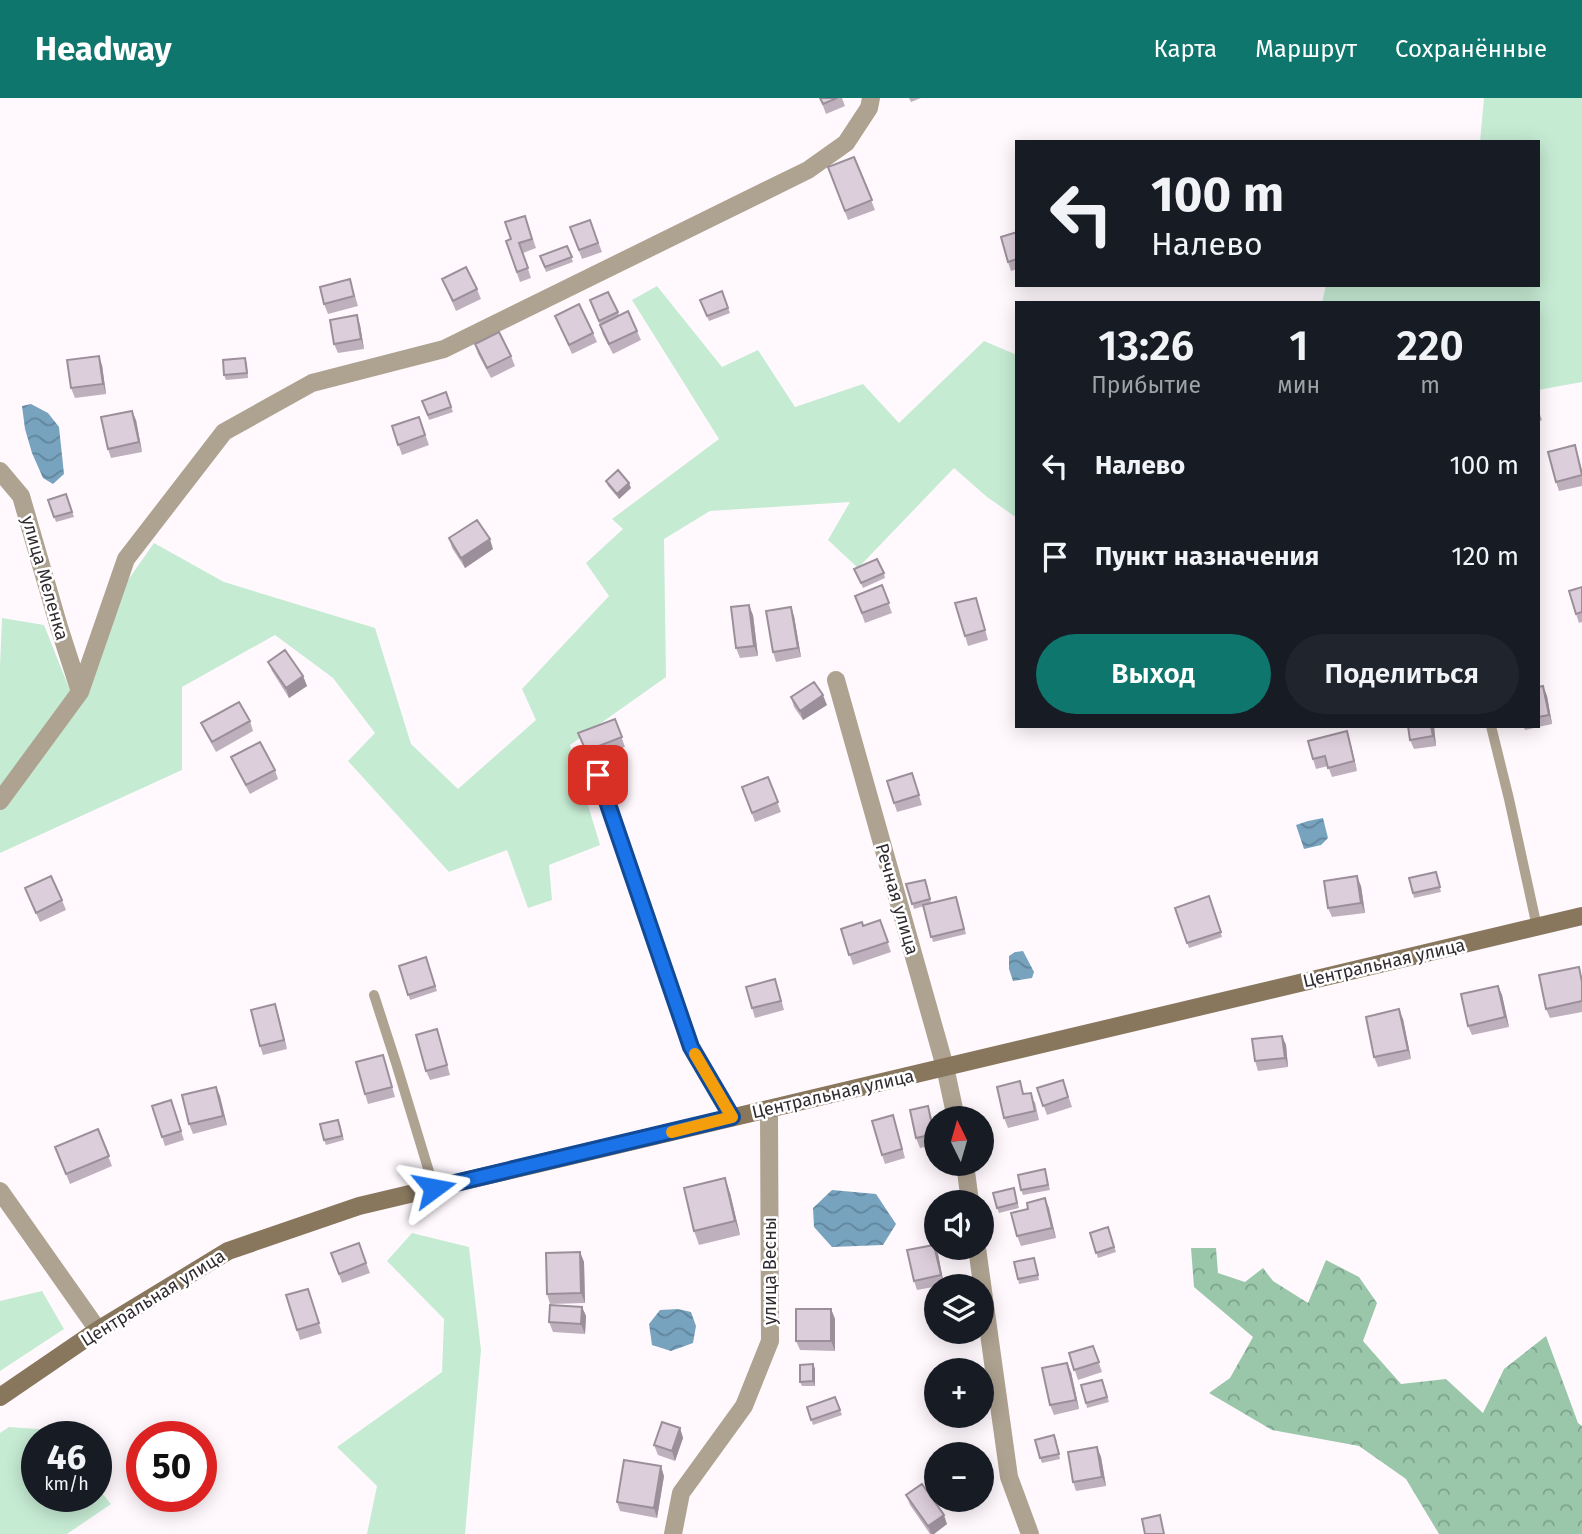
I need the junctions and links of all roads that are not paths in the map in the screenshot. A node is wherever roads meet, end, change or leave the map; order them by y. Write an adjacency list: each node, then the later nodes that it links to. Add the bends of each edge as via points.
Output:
1 (871, 98): 4 (street, via 846,143 808,170 444,349 312,383 224,432 126,559)
2 (0, 471): 4 (street, улица Меленка, via 21,496)
3 (835, 680): 11 (street, Речная улица)
4 (80, 692): 7 (street)
5 (1491, 728): 9 (lane)
6 (598, 775): 14 (lane, via 691,1047)
7 (0, 801)
8 (1582, 916): 9 (main road, Центральная улица)
9 (1537, 927): 11 (main road, Центральная улица)
10 (374, 995): 15 (lane)
11 (945, 1067): 12 (street, Речная улица); 13 (main road, Центральная улица)
12 (953, 1106)
13 (769, 1108): 14 (main road, Центральная улица); 20 (street, улица Весны, via 770,1341 744,1406 681,1493)
14 (732, 1117): 15 (main road, Центральная улица)
15 (434, 1188): 18 (main road, Центральная улица, via 359,1206 229,1251)
16 (0, 1191): 18 (street)
17 (979, 1260): 21 (street, via 1009,1477)
18 (98, 1330): 19 (main road, Центральная улица)
19 (0, 1397)
20 (673, 1534)
21 (1030, 1534)

